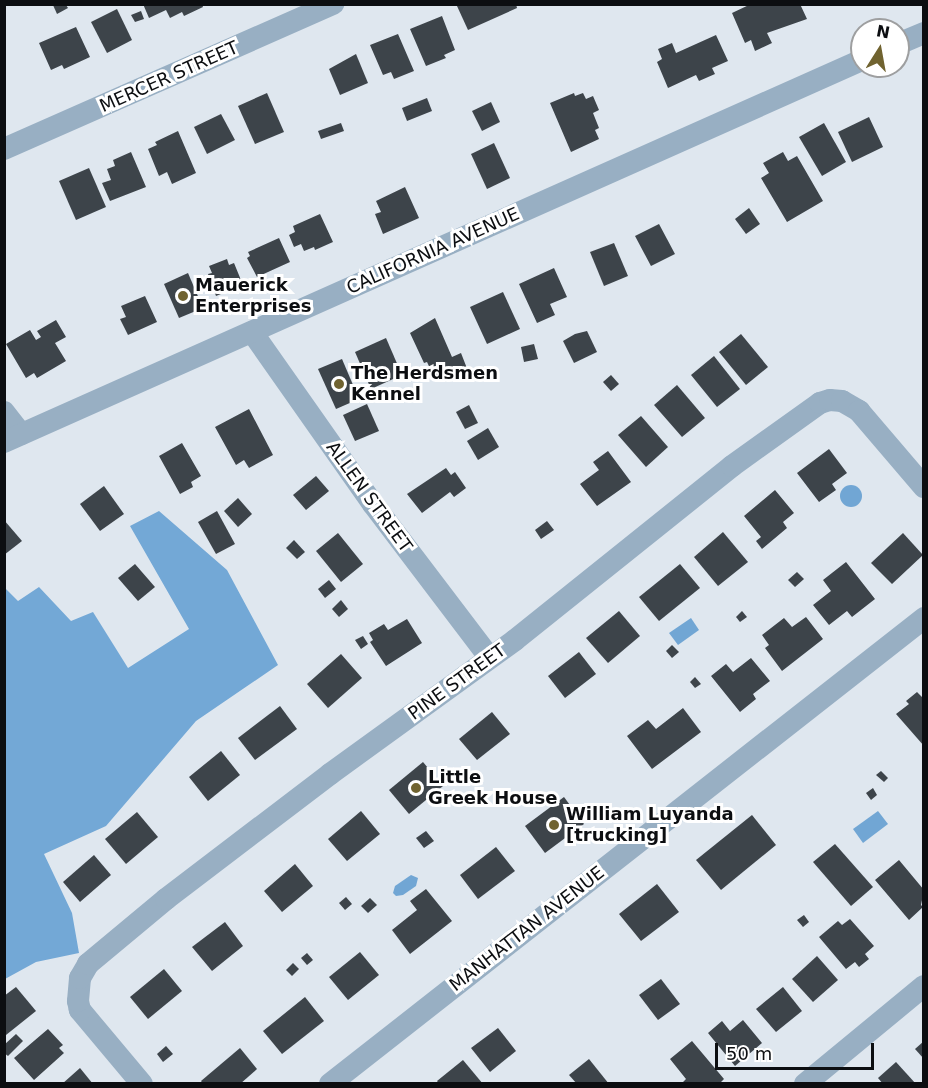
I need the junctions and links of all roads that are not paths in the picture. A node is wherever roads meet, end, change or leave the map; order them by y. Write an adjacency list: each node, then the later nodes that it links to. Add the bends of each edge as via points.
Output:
1 (333, 4): 5 (street, MERCER STREET)
2 (924, 33): 3 (street)
3 (910, 39)
4 (850, 65): 6 (street, CALIFORNIA AVENUE)
5 (4, 148)
6 (252, 333): 8 (street, CALIFORNIA AVENUE); 11 (street, ALLEN STREET, via 373,504)
7 (4, 412): 8 (street)
8 (13, 438)
9 (924, 487): 11 (street, PINE STREET, via 859,411 842,401 820,403 732,466)
10 (924, 618): 14 (street, MANHATTAN AVENUE)
11 (490, 658): 13 (street, PINE STREET, via 330,774 88,964 80,978 80,1010)
12 (924, 986): 15 (street)
13 (142, 1083)
14 (330, 1083)
15 (806, 1083)

